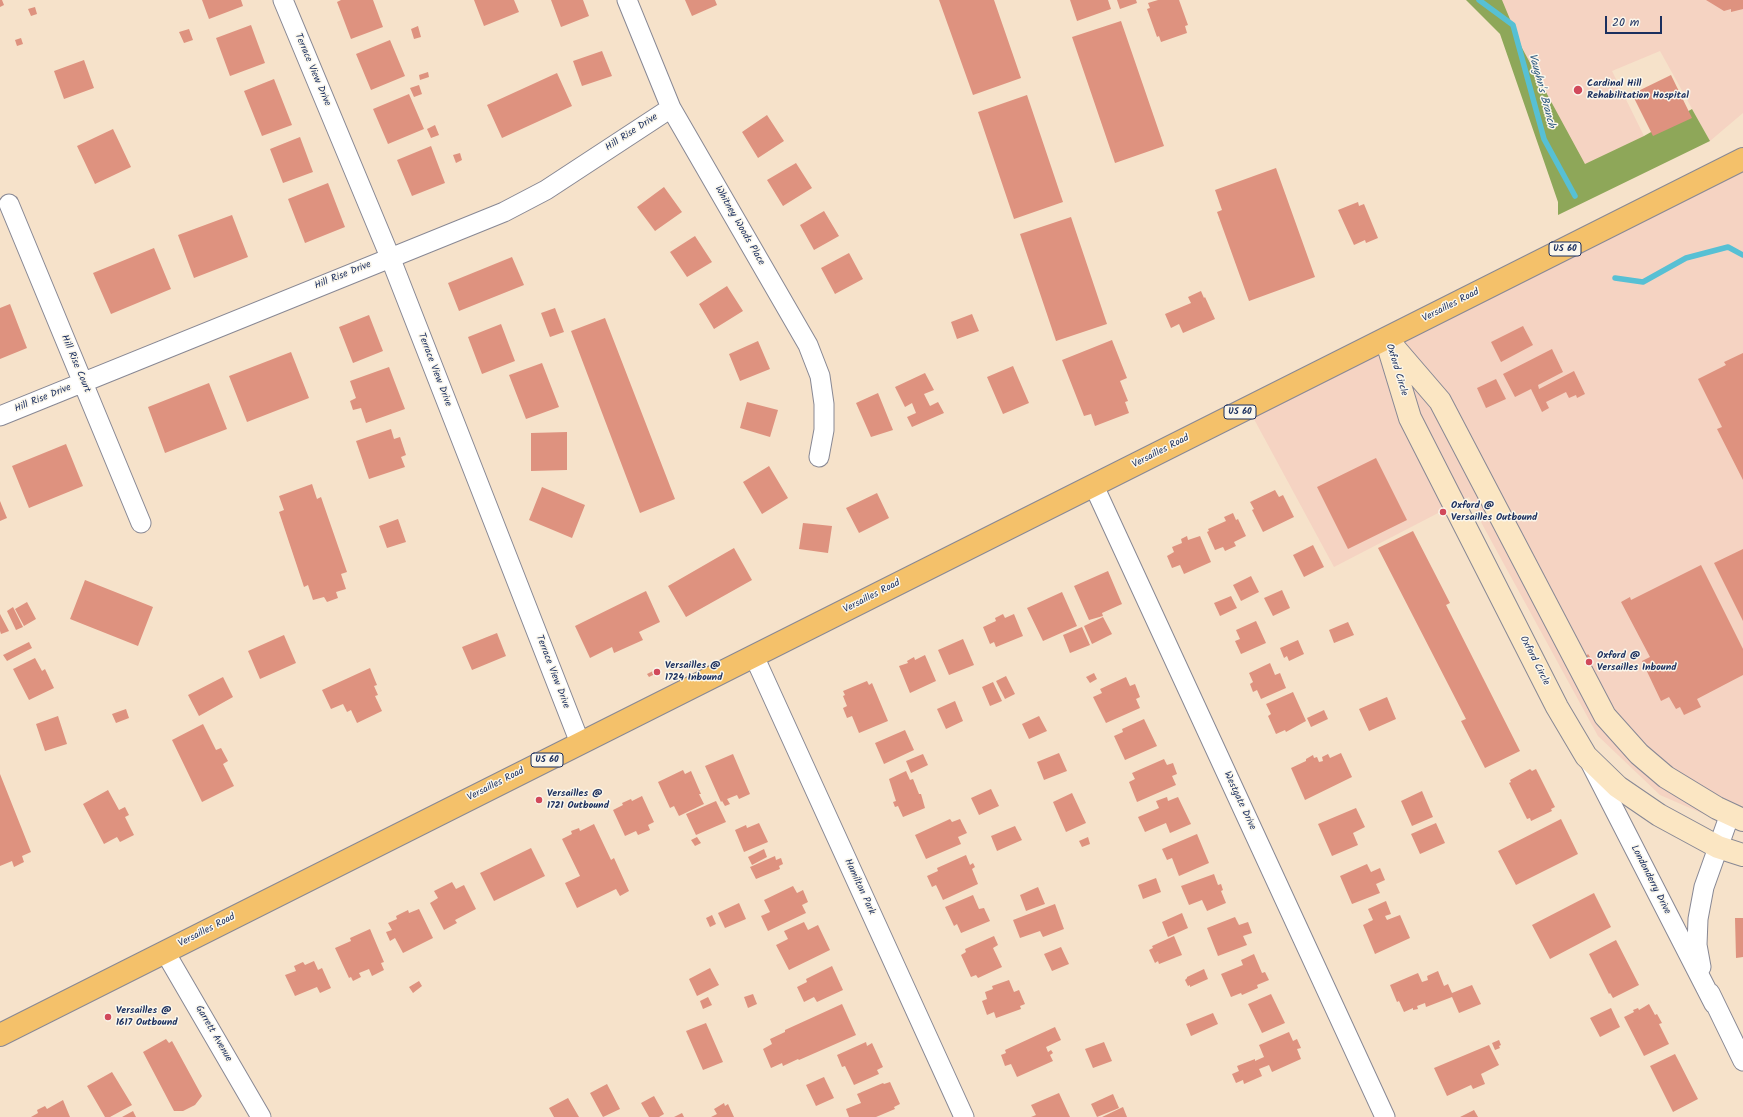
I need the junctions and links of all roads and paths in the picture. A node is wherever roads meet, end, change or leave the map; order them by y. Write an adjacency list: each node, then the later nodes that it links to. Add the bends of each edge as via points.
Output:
1 (282, 0): 6 (street, Terrace View Drive)
2 (627, 0): 3 (street, Whitney Woods Place)
3 (671, 108): 6 (street, Hill Rise Drive, via 546,190 504,212); 10 (street, Whitney Woods Place, via 808,345 820,376 824,404 824,430)
4 (1743, 159): 7 (main road, Versailles Road / US 60)
5 (9, 204): 8 (street, Hill Rise Court)
6 (390, 257): 8 (street, Hill Rise Drive); 14 (street, Terrace View Drive)
7 (1386, 339): 11 (main road, Versailles Road / US 60); 15 (street, Oxford Circle, via 1410,418 1557,707); 16 (street, Oxford Circle, via 1440,402 1605,716 1639,754 1666,777)
8 (83, 382): 9 (street, Hill Rise Drive); 12 (street, Hill Rise Court)
9 (0, 416)
10 (819, 457)
11 (1094, 486): 13 (main road, Versailles Road / US 60); 25 (street, Westgate Drive)
12 (141, 523)
13 (754, 656): 14 (main road, Versailles Road / US 60); 24 (street, Hamilton Park)
14 (580, 743): 19 (main road, Versailles Road / US 60)
15 (1586, 756): 17 (street, Oxford Circle, via 1618,787 1659,815); 20 (street, Londonderry Drive)
16 (1737, 817): 17 (street, Londonderry Drive)
17 (1718, 848): 18 (street, Oxford Circle); 20 (street, Londonderry Drive, via 1704,887 1698,919 1697,945 1701,969)
18 (1743, 855)
19 (165, 952): 21 (main road, Versailles Road / US 60); 23 (street, Garrett Avenue)
20 (1714, 1004): 22 (street, Londonderry Drive)
21 (0, 1035)
22 (1743, 1061)
23 (261, 1117)
24 (964, 1117)
25 (1385, 1117)

